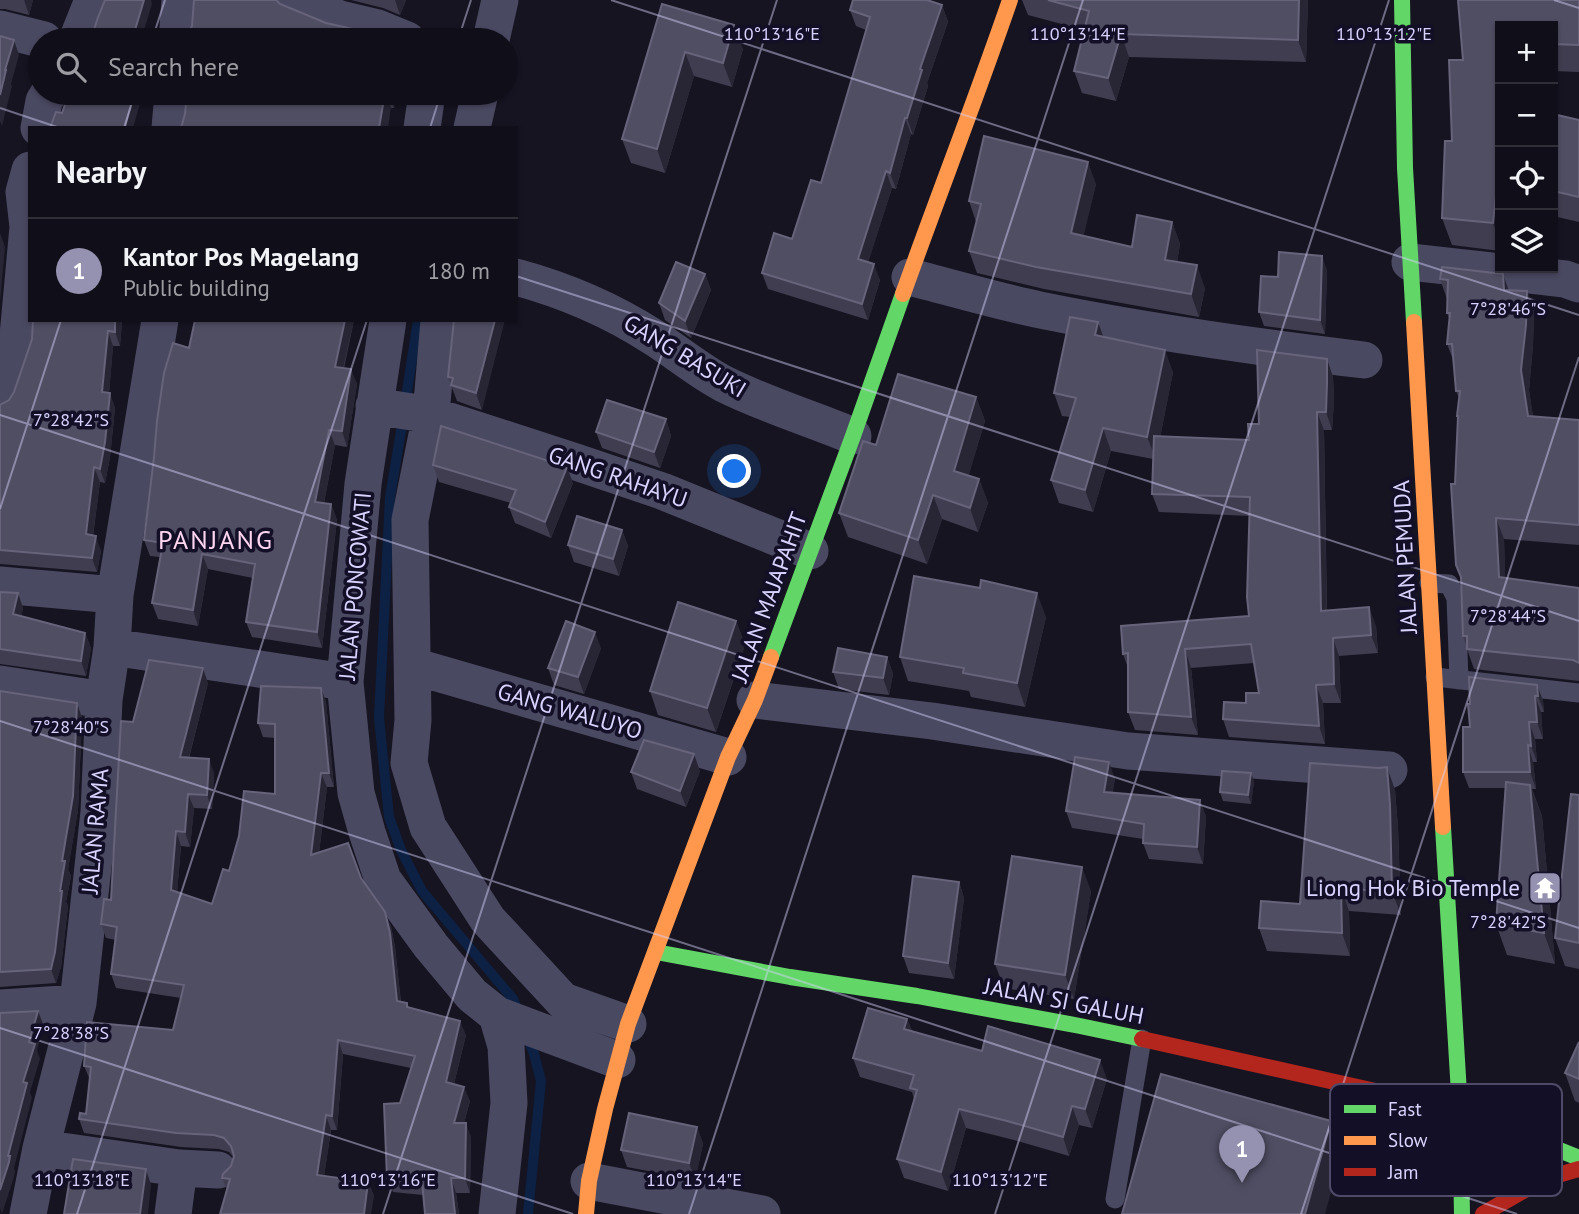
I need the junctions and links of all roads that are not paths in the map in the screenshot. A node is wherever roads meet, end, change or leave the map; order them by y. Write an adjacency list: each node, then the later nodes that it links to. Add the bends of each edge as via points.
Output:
1 (93, 0): 7 (street)
2 (180, 0): 8 (street)
3 (293, 0): 9 (street)
4 (500, 0): 10 (street)
5 (1010, 0): 25 (street, JALAN MAJAPAHIT)
6 (1402, 0): 23 (street, JALAN PEMUDA)
7 (82, 28)
8 (178, 28)
9 (378, 28)
10 (494, 28)
11 (0, 29): 12 (street)
12 (28, 36)
13 (43, 105): 17 (street)
14 (172, 105): 18 (street)
15 (425, 105): 19 (street)
16 (477, 105): 20 (street)
17 (39, 126)
18 (170, 126)
19 (422, 126)
20 (472, 126)
21 (28, 177): 22 (street)
22 (19, 226): 31 (street, via 17,347)
23 (1410, 262): 26 (street); 35 (street, JALAN PEMUDA)
24 (518, 277): 33 (street, GANG BASUKI, via 616,315 694,367 761,402)
25 (910, 277): 30 (street, via 1150,330); 33 (street, JALAN MAJAPAHIT)
26 (1579, 284)
27 (160, 322): 37 (street, JALAN RAMA)
28 (388, 322): 32 (street, JALAN PONCOWATI)
29 (438, 322): 32 (street)
30 (1364, 360)
31 (0, 400)
32 (403, 411): 34 (street, GANG RAHAYU, via 662,491); 39 (street); 42 (street, JALAN PONCOWATI, via 363,484)
33 (853, 436): 34 (street, JALAN MAJAPAHIT)
34 (810, 551): 46 (street, JALAN MAJAPAHIT)
35 (1429, 583): 40 (street, JALAN PEMUDA); 41 (lane, via 1449,584 1456,598)
36 (0, 585): 37 (street)
37 (115, 595): 38 (street, JALAN RAMA)
38 (112, 647): 42 (street); 45 (street, JALAN RAMA)
39 (412, 666): 47 (street, GANG WALUYO); 53 (street, via 409,763 428,827 488,920 563,1001)
40 (1435, 677): 41 (lane); 57 (street, JALAN PEMUDA)
41 (1459, 680): 44 (lane)
42 (345, 682): 52 (street, JALAN PONCOWATI, via 356,793 383,880 472,995)
43 (0, 684): 45 (street)
44 (1579, 693)
45 (104, 700): 50 (street, JALAN RAMA, via 99,812)
46 (755, 701): 47 (street, JALAN MAJAPAHIT); 48 (street, via 932,721 1128,751)
47 (728, 757): 49 (street, JALAN MAJAPAHIT)
48 (1389, 770)
49 (656, 952): 53 (street, JALAN MAJAPAHIT); 54 (street, JALAN SI GALUH)
50 (78, 1003): 51 (street); 58 (street, JALAN RAMA)
51 (0, 1008)
52 (506, 1018): 55 (street, JALAN PONCOWATI); 71 (street, via 509,1103)
53 (628, 1024): 55 (street, JALAN MAJAPAHIT)
54 (1142, 1039): 56 (street, JALAN SI GALUH); 68 (lane)
55 (617, 1060): 67 (street, JALAN MAJAPAHIT)
56 (1350, 1084)
57 (1458, 1084)
58 (41, 1148): 61 (street); 69 (street, JALAN RAMA)
59 (1562, 1151): 60 (street, JALAN SI GALUH)
60 (1579, 1158)
61 (179, 1168): 63 (street); 70 (street)
62 (1579, 1169): 64 (street)
63 (218, 1170)
64 (1562, 1174)
65 (1462, 1196): 73 (street, JALAN PEMUDA)
66 (1514, 1196): 74 (street)
67 (588, 1198): 72 (street)
68 (1115, 1199)
69 (28, 1214)
70 (173, 1214)
71 (497, 1214)
72 (762, 1214)
73 (1462, 1214)
74 (1483, 1214)

